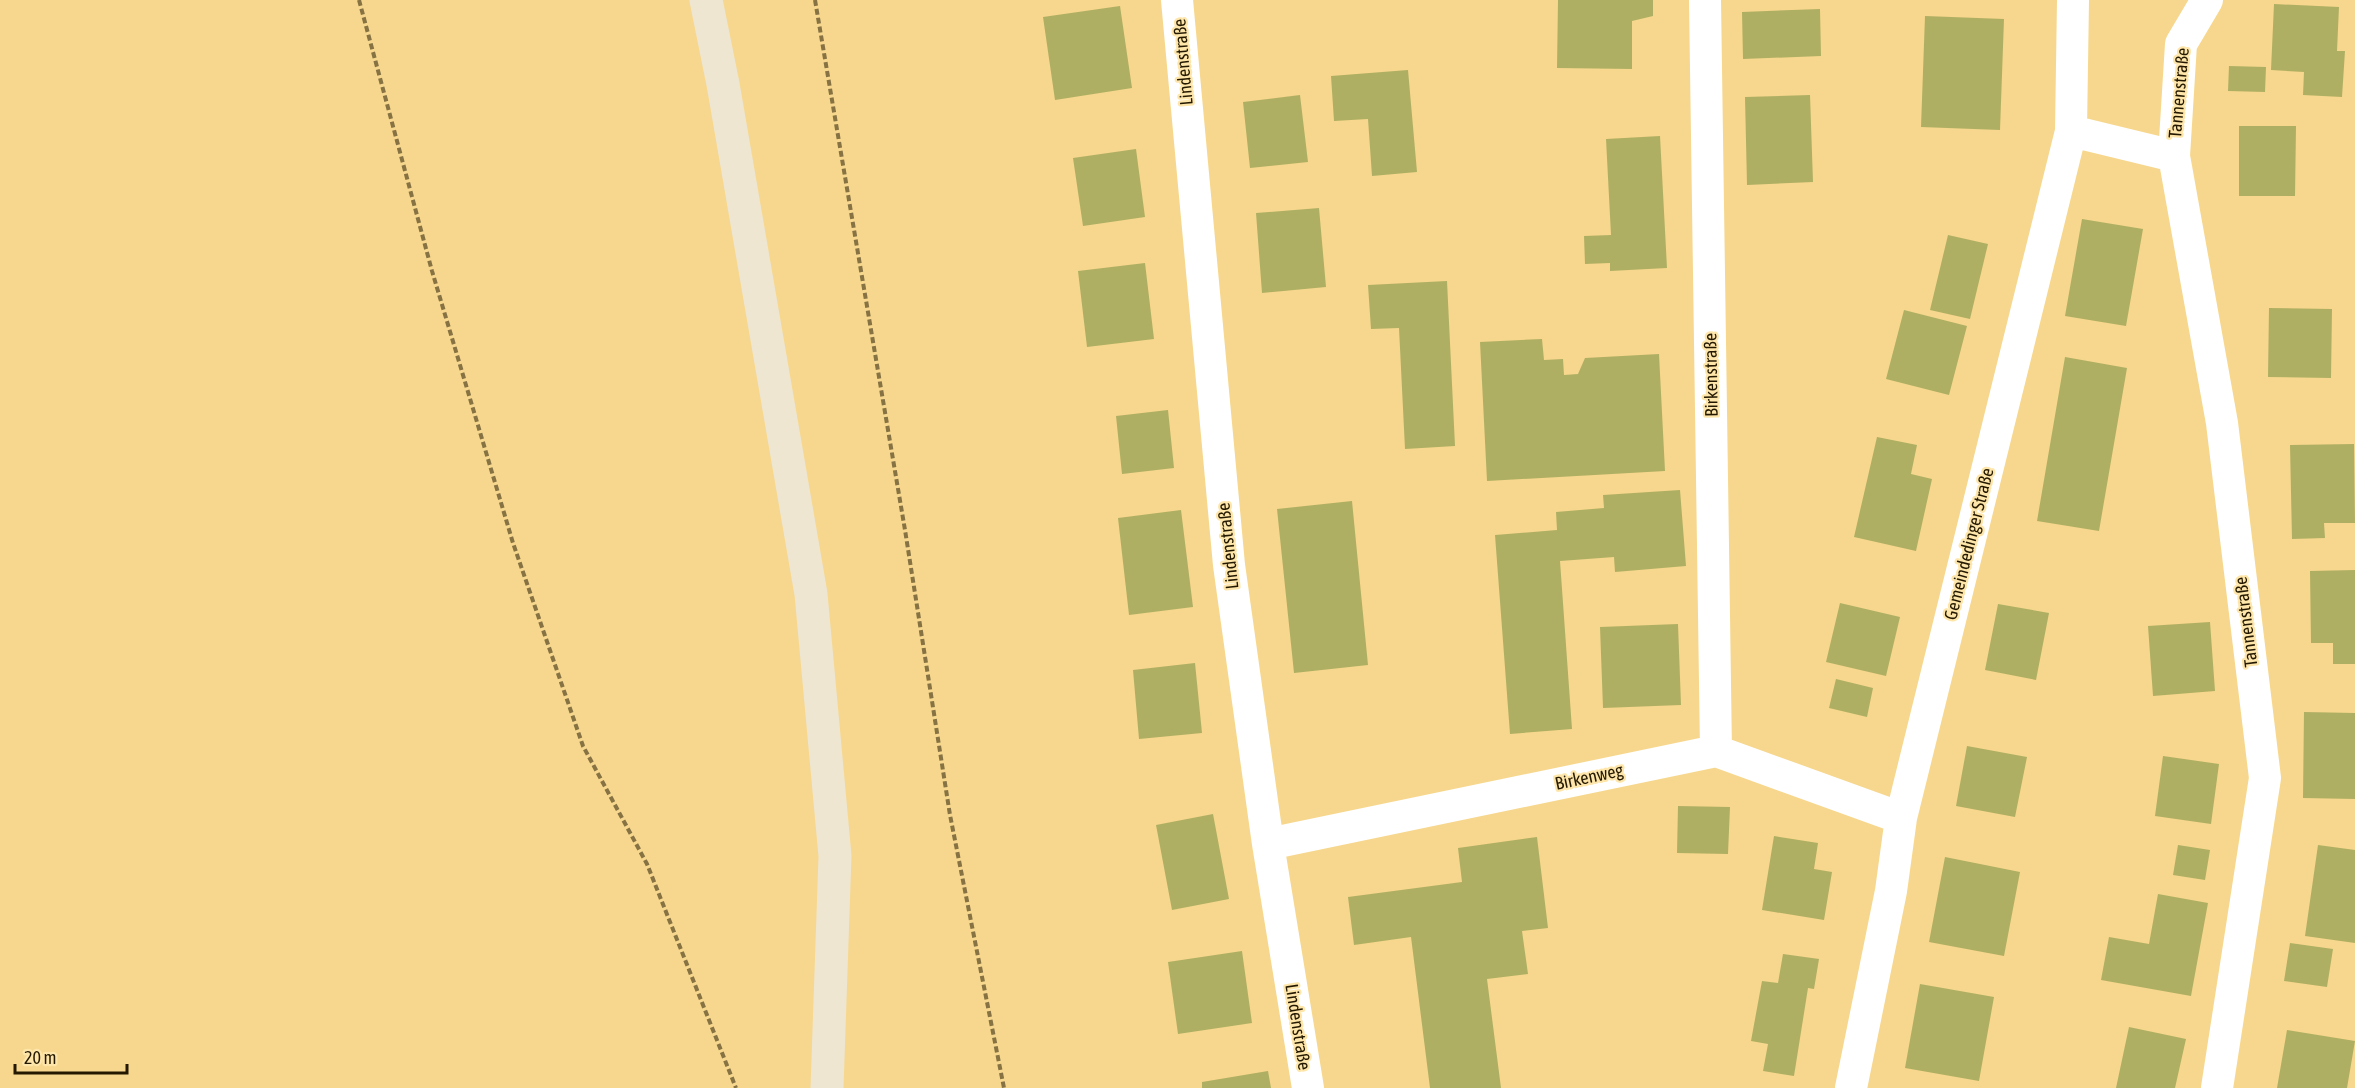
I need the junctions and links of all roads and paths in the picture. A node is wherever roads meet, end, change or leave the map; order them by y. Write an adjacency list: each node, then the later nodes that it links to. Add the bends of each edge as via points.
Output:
1 (359, 0): 13 (path, via 432,271 525,577 583,746 647,864)
2 (706, 0): 14 (main road, via 811,594 836,856)
3 (815, 0): 15 (path, via 950,815)
4 (1177, 0): 12 (street, Lindenstraße, via 1229,565)
5 (1705, 0): 10 (street, Birkenstraße)
6 (2073, 0): 8 (street, Gemeindedinger Straße)
7 (2207, 0): 9 (street, Tannenstraße, via 2181,44)
8 (2071, 130): 9 (street, Tannenstraße); 11 (street, Gemeindedinger Straße)
9 (2174, 156): 18 (street, Tannenstraße, via 2222,423 2265,778)
10 (1716, 751): 11 (street); 12 (street, Birkenweg)
11 (1901, 818): 17 (street, Gemeindedinger Straße, via 1891,891)
12 (1268, 844): 16 (street, Lindenstraße)
13 (736, 1088)
14 (827, 1088)
15 (1004, 1088)
16 (1308, 1088)
17 (1851, 1088)
18 (2217, 1088)

